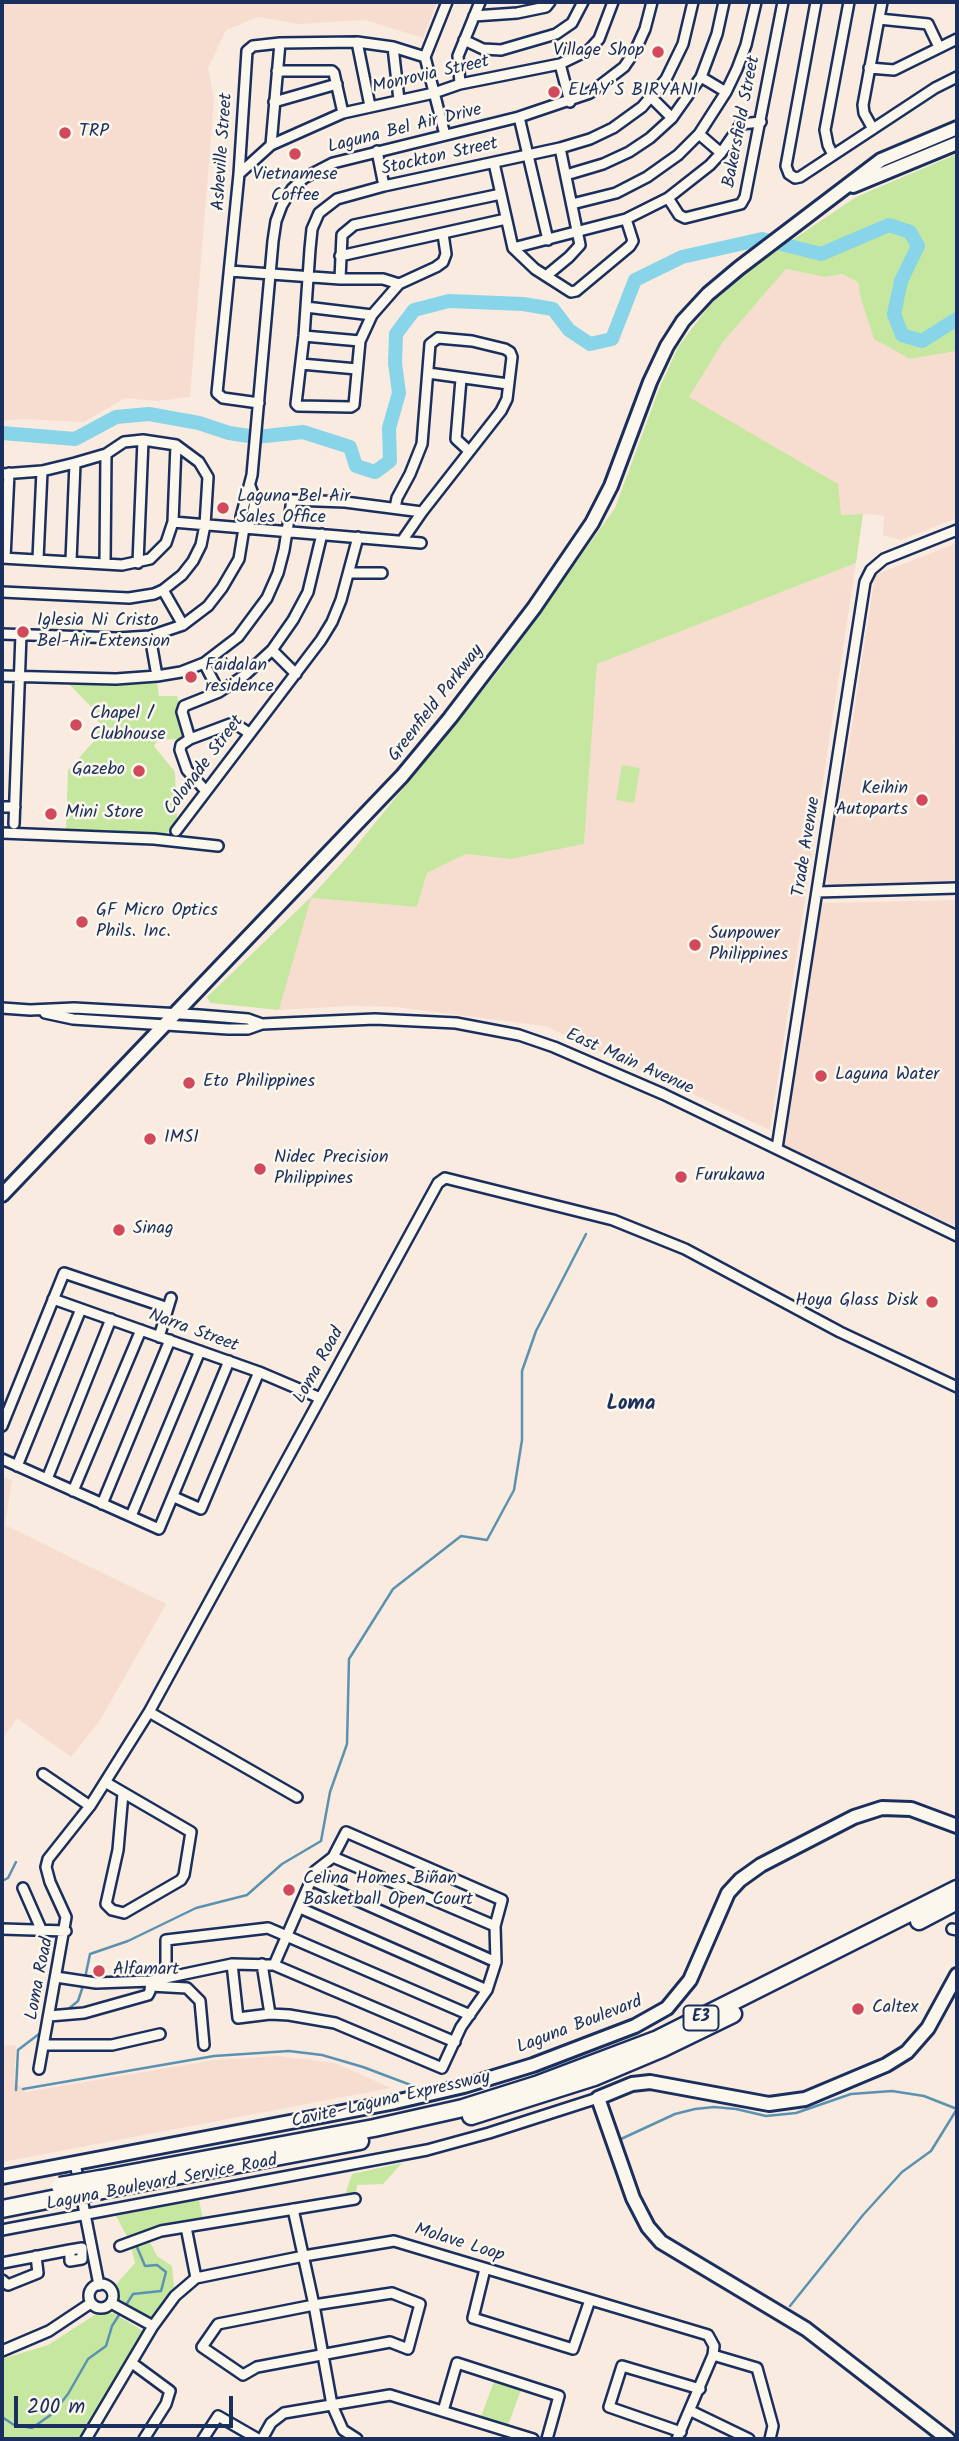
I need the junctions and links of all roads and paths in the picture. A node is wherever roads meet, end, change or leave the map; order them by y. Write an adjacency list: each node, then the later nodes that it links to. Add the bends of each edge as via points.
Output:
1 (447, 2): 24 (street)
2 (480, 2): 16 (street)
3 (516, 2): 15 (street)
4 (550, 2): 15 (street)
5 (583, 2): 19 (street, via 572,23 556,34 491,51)
6 (613, 2): 25 (street, Monrovia Street, via 599,39 589,50)
7 (652, 2): 37 (street, Laguna Bel Air Drive, via 645,29 624,67 600,87)
8 (694, 2): 34 (street, Stockton Street, via 676,62)
9 (724, 2): 28 (street)
10 (756, 2): 32 (street, via 746,45)
11 (783, 2): 42 (street, Bakersfield Street)
12 (816, 2): 53 (street, via 786,166 789,174 800,177)
13 (849, 2): 53 (street, via 825,130)
14 (882, 2): 17 (street)
15 (517, 13): 16 (street)
16 (474, 16): 19 (street)
17 (879, 19): 23 (street, via 928,24); 26 (street)
18 (957, 39): 23 (street)
19 (464, 40): 30 (street, via 458,56)
20 (357, 42): 21 (street, Asheville Street); 22 (street, Asheville Street); 38 (street)
21 (280, 43): 27 (street); 55 (street, Asheville Street, via 247,51)
22 (393, 47): 24 (street, Asheville Street); 35 (street)
23 (940, 47): 26 (street, via 894,70)
24 (425, 57): 33 (street)
25 (559, 64): 30 (street, Monrovia Street); 37 (street)
26 (869, 68): 44 (street, via 863,106)
27 (277, 71): 31 (street, via 329,70); 36 (street)
28 (701, 77): 32 (street); 41 (street)
29 (957, 77): 44 (street)
30 (460, 84): 33 (street, Monrovia Street)
31 (337, 85): 36 (street); 39 (street)
32 (726, 92): 45 (street)
33 (434, 93): 35 (street, Monrovia Street); 46 (street)
34 (652, 98): 41 (street); 49 (street, Stockton Street, via 613,128)
35 (399, 100): 38 (street, Monrovia Street)
36 (274, 102): 48 (street)
37 (570, 102): 40 (street, Laguna Bel Air Drive)
38 (370, 106): 39 (street, Monrovia Street)
39 (343, 113): 48 (street, Monrovia Street)
40 (519, 117): 46 (street, Laguna Bel Air Drive); 52 (street)
41 (673, 118): 56 (street, via 629,152)
42 (761, 122): 51 (street, via 741,124); 60 (street, Bakersfield Street, via 741,204 683,218)
43 (957, 128): 59 (main road, Greenfield Parkway, via 881,160)
44 (873, 129): 53 (street)
45 (699, 134): 51 (street); 61 (street, via 647,177 616,193)
46 (445, 135): 50 (street, Laguna Bel Air Drive)
47 (957, 143): 59 (main road, Greenfield Parkway)
48 (271, 145): 55 (street, Monrovia Street)
49 (560, 148): 52 (street, Stockton Street); 56 (street)
50 (377, 151): 57 (street); 70 (street, Laguna Bel Air Drive, via 316,170 292,189 276,221)
51 (721, 153): 60 (street)
52 (527, 154): 54 (street, Stockton Street); 66 (street)
53 (834, 155)
54 (494, 163): 57 (street, Stockton Street); 58 (street)
55 (239, 174): 69 (street, Asheville Street)
56 (566, 175): 61 (street)
57 (384, 186): 72 (street, Stockton Street, via 337,199 319,213 312,229)
58 (501, 194): 62 (street); 68 (street, via 354,225 342,235)
59 (834, 194): 136 (main road, Greenfield Parkway, via 708,294 683,321 650,382 592,523 534,608 402,776)
60 (667, 198): 63 (street)
61 (572, 204): 64 (street)
62 (506, 219): 65 (street); 67 (street)
63 (626, 219): 64 (street); 71 (street, via 633,243 576,291)
64 (578, 232): 66 (street); 71 (street, via 578,248)
65 (443, 234): 68 (street); 74 (street, via 443,262)
66 (548, 240): 67 (street)
67 (513, 248): 71 (street)
68 (340, 256): 73 (street)
69 (230, 271): 70 (street); 84 (street, Asheville Street, via 217,393)
70 (270, 275): 72 (street); 84 (street, Laguna Bel Air Drive)
71 (546, 276)
72 (308, 277): 73 (street); 75 (street, Stockton Street)
73 (340, 279): 74 (street, via 383,279)
74 (398, 284): 76 (street)
75 (306, 307): 76 (street); 77 (street, Stockton Street)
76 (372, 314): 78 (street)
77 (304, 336): 78 (street); 79 (street, Stockton Street)
78 (360, 341): 80 (street)
79 (301, 364): 80 (street); 80 (street, Stockton Street, via 296,404 301,407 351,408)
80 (357, 369)
81 (428, 373): 82 (street); 83 (street, via 430,344 439,338 472,341 505,349 512,357); 92 (street, via 422,444)
82 (461, 379): 83 (street); 87 (street, via 456,439)
83 (508, 384): 87 (street, via 501,411)
84 (259, 403): 96 (street, Laguna Bel Air Drive, via 250,486 255,499 251,520)
85 (143, 440): 86 (street); 88 (street, via 124,442); 107 (street)
86 (176, 445): 94 (street); 95 (street, via 199,462 208,477)
87 (469, 452): 93 (street)
88 (106, 454): 89 (street); 106 (street)
89 (75, 463): 90 (street); 105 (street)
90 (42, 471): 91 (street); 104 (street)
91 (5, 473): 103 (street)
92 (395, 508): 93 (street); 98 (street, via 294,499)
93 (422, 512): 101 (street)
94 (173, 522): 95 (street); 107 (street, via 166,543 150,559)
95 (205, 524): 96 (street); 110 (street, via 193,562)
96 (244, 528): 98 (street); 112 (street, Laguna Bel Air Drive, via 239,559 222,588)
97 (957, 530): 133 (street, Trade Avenue, via 884,559 865,582)
98 (286, 531): 99 (street); 117 (street, via 278,573 267,598 238,637)
99 (322, 534): 100 (street); 116 (street, via 308,592)
100 (358, 537): 101 (street); 108 (street, Colonade Street)
101 (402, 541): 102 (street)
102 (421, 543)
103 (4, 558): 104 (street)
104 (38, 559): 105 (street)
105 (71, 561): 106 (street)
106 (105, 563): 107 (street)
107 (138, 563)
108 (349, 573): 109 (street); 118 (street, Colonade Street, via 332,622)
109 (382, 573)
110 (163, 590): 111 (street, via 129,598); 112 (street)
111 (2, 592)
112 (183, 625): 115 (street, Laguna Bel Air Drive)
113 (2, 634): 114 (street, Laguna Bel Air Drive)
114 (21, 634): 115 (street, Laguna Bel Air Drive); 120 (street)
115 (150, 636): 121 (street)
116 (272, 650): 118 (street); 122 (street)
117 (204, 663): 121 (street); 122 (street)
118 (296, 674): 123 (street, Colonade Street)
119 (2, 676): 120 (street)
120 (20, 676): 121 (street); 127 (street)
121 (157, 677)
122 (219, 692): 124 (street, via 183,708)
123 (249, 733): 124 (street, via 234,724); 125 (street, Colonade Street)
124 (190, 739): 125 (street, via 180,750 187,770)
125 (205, 790): 129 (street, Colonade Street)
126 (2, 807): 127 (street)
127 (15, 807): 128 (street)
128 (14, 824)
129 (176, 831)
130 (2, 833): 131 (street)
131 (218, 846)
132 (957, 888): 133 (street)
133 (817, 892): 139 (street, Trade Avenue)
134 (2, 1008): 135 (street, East Main Avenue)
135 (30, 1010): 136 (street, East Main Avenue); 137 (street, East Main Avenue, via 73,1019)
136 (176, 1013): 137 (main road, Greenfield Parkway); 138 (street, East Main Avenue)
137 (165, 1024): 138 (street, East Main Avenue, via 248,1030); 140 (main road, Greenfield Parkway)
138 (262, 1024): 139 (street, East Main Avenue, via 375,1019 456,1023 519,1035 554,1046)
139 (776, 1148): 141 (street, East Main Avenue)
140 (2, 1195)
141 (957, 1236)
142 (171, 1298): 144 (street)
143 (53, 1299): 144 (street, via 64,1273); 145 (street, Narra Street); 155 (street)
144 (168, 1308): 148 (street)
145 (81, 1309): 146 (street, Narra Street); 157 (street)
146 (111, 1319): 147 (street, Narra Street); 158 (street)
147 (141, 1330): 148 (street, Narra Street); 159 (street)
148 (159, 1337): 149 (street, Narra Street)
149 (170, 1340): 150 (street, Narra Street); 161 (street)
150 (200, 1351): 151 (street, Narra Street); 162 (street)
151 (229, 1361): 152 (street, Narra Street); 160 (street)
152 (259, 1372): 154 (street, Narra Street); 160 (street, via 201,1509)
153 (957, 1387): 154 (street, Loma Road, via 685,1249 613,1220 445,1178 438,1183)
154 (320, 1398): 163 (street, Loma Road)
155 (2, 1426)
156 (2, 1460): 157 (street)
157 (17, 1466): 158 (street)
158 (47, 1479): 159 (street)
159 (73, 1491): 161 (street)
160 (174, 1497): 162 (street, via 159,1529)
161 (102, 1504): 162 (street)
162 (131, 1517)
163 (149, 1713): 165 (street, Loma Road); 167 (street)
164 (43, 1774): 168 (street)
165 (105, 1782): 166 (street); 168 (street, Loma Road)
166 (123, 1793): 166 (street, via 191,1832 181,1880 124,1913 106,1904 118,1850)
167 (297, 1797)
168 (90, 1806): 179 (street, Loma Road, via 46,1867 66,1917)
169 (957, 1826): 198 (main road, Laguna Boulevard, via 911,1809 882,1808 854,1817 761,1865 728,1893 690,1980 676,1999 654,2017 605,2038 499,2075 395,2102)
170 (333, 1857): 171 (street); 176 (street); 176 (street, via 346,1832 502,1900)
171 (311, 1880): 175 (street); 181 (street)
172 (23, 1888): 178 (street)
173 (957, 1889): 200 (highway, Cavite–Laguna Expressway / E3, via 679,2029 587,2068 463,2108)
174 (957, 1901): 200 (highway, Cavite–Laguna Expressway / E3, via 693,2035 551,2092 408,2132)
175 (300, 1908): 180 (street); 188 (street)
176 (495, 1926): 181 (street)
177 (2, 1929): 178 (street)
178 (41, 1929): 179 (street)
179 (66, 1931): 186 (street, Loma Road)
180 (288, 1936): 184 (street); 187 (street, via 268,1928 166,1940); 190 (street)
181 (496, 1962): 188 (street)
182 (232, 1964): 183 (street); 187 (street); 189 (street, via 238,2018)
183 (262, 1964): 184 (street); 189 (street)
184 (274, 1965): 193 (street)
185 (957, 1975): 197 (main road, via 928,2028 907,2052 805,2099 769,2104 650,2082)
186 (56, 1977): 187 (street, via 96,1983); 191 (street, Loma Road)
187 (157, 1981): 191 (street, via 148,1995); 195 (street, via 187,1988 200,2001)
188 (487, 1990): 190 (street)
189 (270, 2014): 193 (street, via 335,2023 442,2068)
190 (470, 2015): 193 (street)
191 (49, 2016): 194 (street, Loma Road)
192 (160, 2034): 194 (street, via 112,2045)
193 (455, 2042)
194 (45, 2045): 196 (street, Loma Road)
195 (204, 2045)
196 (39, 2069)
197 (598, 2098): 206 (street, Laguna Boulevard Service Road, via 427,2150); 241 (main road, via 634,2198 661,2242 806,2329)
198 (75, 2163): 199 (main road, Laguna Boulevard); 206 (street)
199 (2, 2176)
200 (101, 2184): 201 (highway, Cavite–Laguna Expressway / E3, bridge)
201 (61, 2192): 202 (highway, Cavite–Laguna Expressway / E3); 204 (highway, Cavite–Laguna Expressway / E3)
202 (2, 2197)
203 (355, 2199): 205 (street)
204 (2, 2209)
205 (293, 2209): 207 (street); 212 (street)
206 (85, 2214): 208 (street, Laguna Boulevard Service Road); 217 (street)
207 (186, 2227): 209 (street); 215 (street)
208 (2, 2230)
209 (120, 2246)
210 (70, 2250): 211 (street)
211 (36, 2256): 213 (street); 216 (street, via 37,2273 8,2285)
212 (304, 2256): 214 (street, Molave Loop, via 394,2241); 215 (street, Molave Loop); 221 (street)
213 (2, 2263)
214 (485, 2269): 218 (street, Molave Loop); 218 (street, via 473,2318 573,2349)
215 (196, 2278): 222 (street, via 175,2296)
216 (2, 2280)
217 (99, 2285): 219 (street, via 111,2290); 220 (street, via 90,2292)
218 (590, 2300): 225 (street, Molave Loop, via 708,2335)
219 (111, 2303): 220 (street, via 101,2308); 222 (street)
220 (92, 2304): 223 (street, via 50,2331)
221 (314, 2305): 224 (street); 224 (street, via 392,2293 420,2304 408,2349 390,2342); 224 (street, via 218,2324 202,2347 243,2375 257,2367)
222 (153, 2326): 226 (street)
223 (2, 2351)
224 (323, 2354): 228 (street)
225 (713, 2355): 227 (street); 240 (street, via 757,2368 773,2426)
226 (132, 2363): 232 (street); 233 (street, via 170,2391)
227 (700, 2389): 230 (street); 231 (street, via 622,2365 608,2407)
228 (332, 2404): 229 (street, via 390,2395); 235 (street, via 284,2413); 236 (street, via 343,2430)
229 (443, 2411): 237 (street); 238 (street, via 457,2363 559,2396)
230 (691, 2411): 231 (street); 239 (street)
231 (679, 2436)
232 (86, 2439)
233 (144, 2439)
234 (203, 2439): 235 (street, via 218,2416)
235 (260, 2439)
236 (358, 2439)
237 (533, 2439)
238 (547, 2439)
239 (749, 2439)
240 (770, 2439)
241 (948, 2439)

